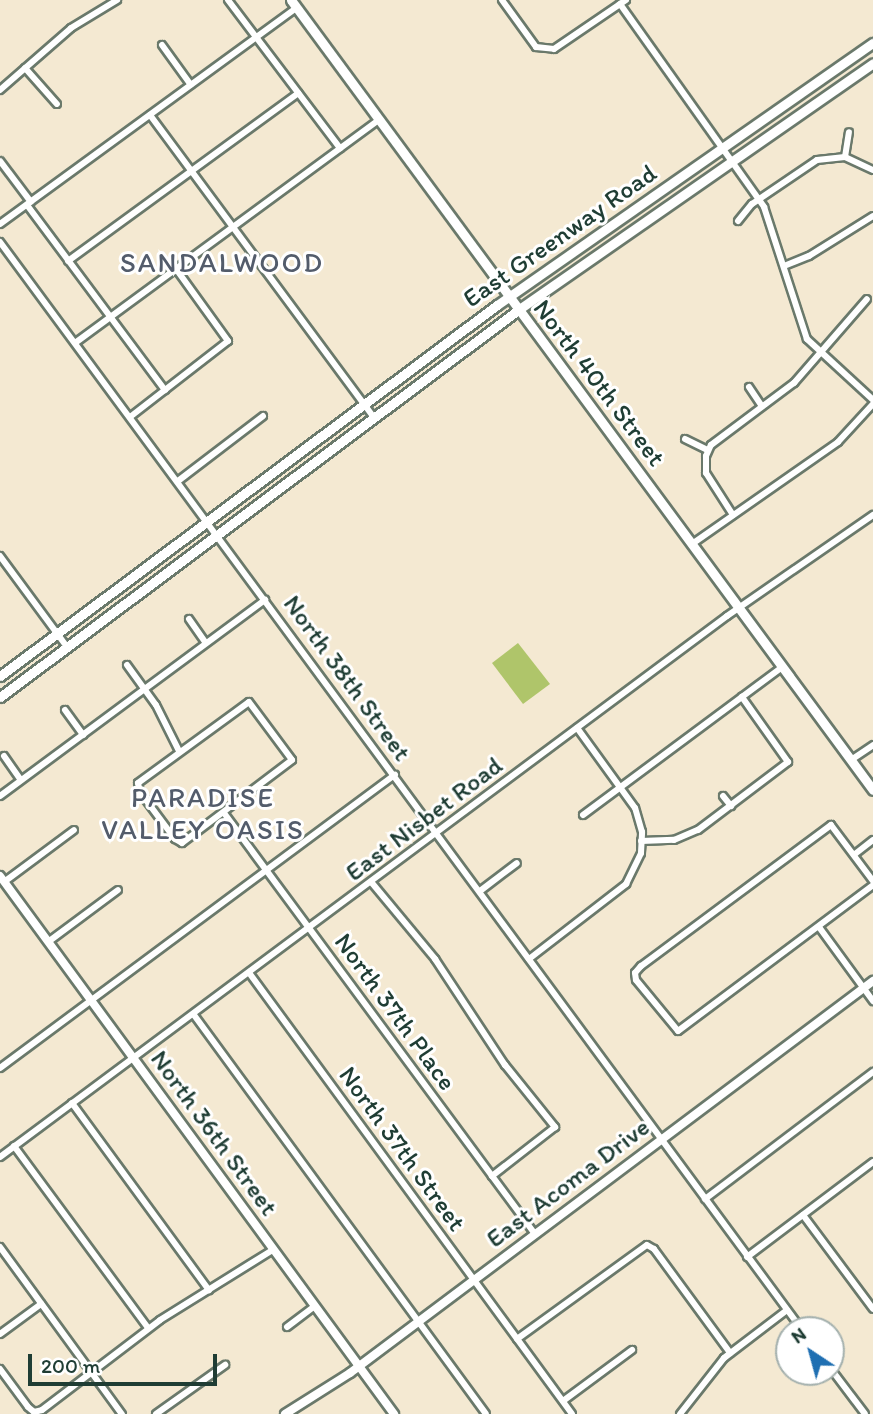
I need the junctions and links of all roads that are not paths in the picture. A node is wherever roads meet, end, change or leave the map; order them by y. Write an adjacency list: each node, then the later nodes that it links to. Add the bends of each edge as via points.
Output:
1 (117, 0): 10 (street, via 71,28)
2 (228, 0): 6 (street)
3 (502, 0): 4 (street, via 536,47 554,49)
4 (623, 2): 20 (street)
5 (294, 4): 6 (street); 18 (main road, North 40th Street)
6 (257, 37): 11 (street); 14 (street)
7 (873, 43): 12 (main road, East Greenway Road)
8 (162, 45): 11 (street)
9 (873, 63): 15 (main road, East Greenway Road)
10 (25, 68): 13 (street); 16 (street)
11 (191, 85): 17 (street)
12 (808, 88): 15 (main road); 20 (main road, East Greenway Road)
13 (0, 89)
14 (298, 93): 21 (street); 25 (street)
15 (818, 102): 24 (main road, East Greenway Road)
16 (57, 104)
17 (150, 115): 25 (street); 28 (street)
18 (379, 120): 21 (street); 37 (main road, North 40th Street)
19 (849, 132): 22 (street)
20 (723, 147): 24 (street); 37 (main road, East Greenway Road)
21 (340, 148): 32 (street)
22 (845, 157): 26 (street); 27 (street, via 817,160)
23 (0, 161): 28 (street)
24 (733, 161): 27 (street); 39 (main road, East Greenway Road)
25 (191, 170): 32 (street); 34 (street)
26 (873, 170)
27 (759, 199): 30 (street); 35 (street)
28 (29, 203): 31 (street); 34 (street)
29 (873, 216): 35 (street)
30 (738, 221)
31 (0, 224)
32 (232, 226): 36 (street); 46 (street)
33 (0, 242): 41 (street, North 38th Street)
34 (68, 261): 40 (street)
35 (784, 266): 42 (street, via 807,340)
36 (176, 269): 40 (street); 44 (street, via 228,341)
37 (509, 297): 39 (main road, North 40th Street); 46 (main road, East Greenway Road)
38 (867, 299): 42 (street)
39 (518, 310): 50 (main road, East Greenway Road); 60 (main road, North 40th Street)
40 (110, 317): 41 (street); 44 (street)
41 (75, 343): 49 (street, North 38th Street)
42 (820, 354): 45 (street); 47 (street, via 794,383)
43 (749, 387): 47 (street)
44 (165, 390): 49 (street)
45 (873, 402): 56 (street, via 838,442)
46 (364, 404): 50 (street); 53 (main road, East Greenway Road)
47 (762, 406): 52 (street, via 720,435)
48 (263, 416): 54 (street)
49 (130, 417): 54 (street, North 38th Street)
50 (374, 418): 55 (main road, East Greenway Road)
51 (685, 439): 52 (street)
52 (708, 450): 56 (street, via 709,480)
53 (276, 470): 55 (main road); 58 (main road, East Greenway Road)
54 (178, 481): 58 (street, North 38th Street)
55 (286, 484): 59 (main road, East Greenway Road)
56 (733, 515): 60 (street)
57 (873, 515): 63 (street, East Nisbet Road)
58 (207, 522): 59 (street, North 38th Street); 65 (main road, East Greenway Road)
59 (218, 535): 62 (street, North 38th Street); 67 (main road, East Greenway Road)
60 (692, 544): 63 (main road, North 40th Street)
61 (0, 556): 65 (street)
62 (265, 600): 66 (street); 81 (street, North 38th Street)
63 (739, 608): 69 (main road, North 40th Street); 75 (street, East Nisbet Road)
64 (189, 619): 66 (street)
65 (57, 634): 67 (street); 70 (main road, East Greenway Road)
66 (206, 643): 71 (street)
67 (67, 647): 72 (main road, East Greenway Road)
68 (127, 665): 71 (street)
69 (782, 667): 73 (street); 80 (main road, North 40th Street)
70 (0, 676)
71 (144, 689): 76 (street); 78 (street)
72 (0, 697)
73 (742, 697): 83 (street); 87 (street, via 788,762)
74 (65, 710): 76 (street)
75 (578, 728): 83 (street); 91 (street, East Nisbet Road)
76 (83, 735): 82 (street)
77 (873, 745): 80 (street)
78 (179, 751): 88 (street, via 138,783 139,792 182,843); 88 (street, via 249,702 292,760)
79 (4, 756): 82 (street)
80 (851, 760): 84 (main road, North 40th Street)
81 (395, 775): 91 (street, North 38th Street); 96 (street)
82 (21, 780): 85 (street)
83 (622, 787): 89 (street); 93 (street, via 639,819)
84 (873, 790)
85 (0, 796)
86 (723, 796): 87 (street)
87 (730, 806): 93 (street, via 685,836)
88 (224, 813): 96 (street, North 37th Place)
89 (583, 816)
90 (74, 830): 97 (street)
91 (437, 833): 98 (street, East Nisbet Road); 101 (street, North 38th Street)
92 (873, 840): 94 (street)
93 (641, 841): 103 (street, via 641,853 626,884)
94 (855, 854): 99 (street); 104 (street, via 831,825 635,973 678,1031)
95 (517, 863): 101 (street)
96 (266, 870): 105 (street, North 37th Place); 111 (street)
97 (2, 879): 106 (street, North 36th Street)
98 (372, 883): 105 (street, East Nisbet Road); 122 (street, via 427,949 505,1065 555,1127)
99 (873, 883): 104 (street)
100 (118, 890): 106 (street)
101 (480, 891): 107 (street, North 38th Street)
102 (582, 906): 103 (street)
103 (589, 914): 107 (street)
104 (819, 927): 110 (street)
105 (310, 929): 108 (street, East Nisbet Road); 122 (street, North 37th Place)
106 (48, 942): 111 (street, North 36th Street)
107 (529, 959): 118 (street, North 38th Street)
108 (250, 974): 113 (street, East Nisbet Road); 129 (street, North 37th Street)
109 (873, 981): 110 (street, East Acoma Drive)
110 (864, 988): 112 (street); 118 (street, East Acoma Drive)
111 (91, 1001): 114 (street, North 36th Street); 115 (street)
112 (873, 1001)
113 (194, 1015): 114 (street, East Nisbet Road); 136 (street)
114 (133, 1058): 117 (street, East Nisbet Road); 127 (street, North 36th Street)
115 (0, 1068)
116 (873, 1072): 123 (street)
117 (72, 1103): 119 (street, East Nisbet Road); 130 (street)
118 (662, 1138): 123 (street); 125 (street, East Acoma Drive)
119 (14, 1146): 120 (street, East Nisbet Road); 138 (street)
120 (0, 1157)
121 (873, 1162): 124 (street)
122 (492, 1175): 125 (street, North 37th Place)
123 (705, 1199): 128 (street)
124 (803, 1215): 128 (street); 133 (street)
125 (535, 1234): 129 (street, East Acoma Drive)
126 (0, 1247): 131 (street)
127 (274, 1249): 130 (street); 132 (street, North 36th Street)
128 (747, 1256): 134 (street)
129 (474, 1280): 136 (street, East Acoma Drive); 140 (street, North 37th Street)
130 (209, 1290): 138 (street)
131 (41, 1304): 139 (street); 146 (street)
132 (315, 1306): 137 (street); 144 (street, North 36th Street)
133 (873, 1309)
134 (787, 1310): 135 (street); 142 (street)
135 (792, 1316)
136 (418, 1321): 144 (street, East Acoma Drive); 153 (street)
137 (287, 1327)
138 (148, 1328): 146 (street)
139 (0, 1334)
140 (517, 1339): 142 (street, via 647,1245); 148 (street, North 37th Street)
141 (632, 1350): 148 (street)
142 (730, 1353): 155 (street)
143 (225, 1365): 150 (street)
144 (359, 1366): 151 (street, East Acoma Drive); 152 (street, North 36th Street)
145 (0, 1369): 146 (street, via 34,1412)
146 (91, 1372): 149 (street)
147 (844, 1386): 156 (street)
148 (563, 1401): 154 (street, North 37th Street)
149 (122, 1414)
150 (156, 1414)
151 (285, 1414)
152 (394, 1414)
153 (486, 1414)
154 (572, 1414)
155 (680, 1414)
156 (865, 1414)

